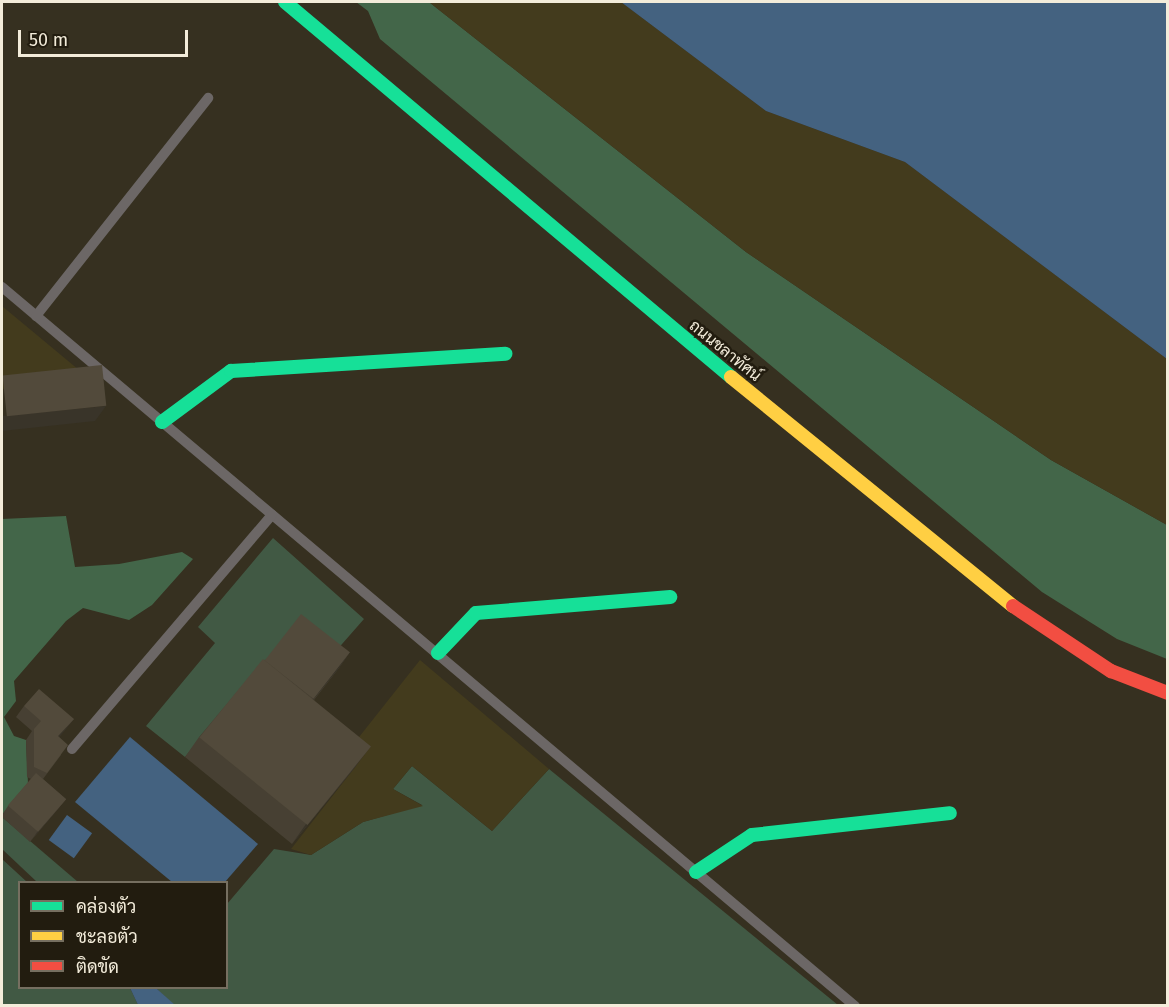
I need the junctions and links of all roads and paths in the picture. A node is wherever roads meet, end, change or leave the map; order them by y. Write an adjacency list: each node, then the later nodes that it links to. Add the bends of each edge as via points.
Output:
1 (285, 2): 10 (main road, ถนนชลาทัศน์, via 587,260 980,579 1034,621 1111,671)
2 (208, 98): 4 (lane)
3 (2, 287): 4 (lane)
4 (36, 316): 6 (lane)
5 (505, 354): 6 (main road, via 231,371)
6 (162, 422): 7 (lane)
7 (272, 514): 9 (lane); 11 (lane)
8 (670, 597): 9 (main road, via 476,613)
9 (438, 653): 13 (lane)
10 (1167, 693)
11 (72, 749)
12 (950, 813): 13 (main road, via 752,835)
13 (696, 872): 14 (lane)
14 (855, 1005)

